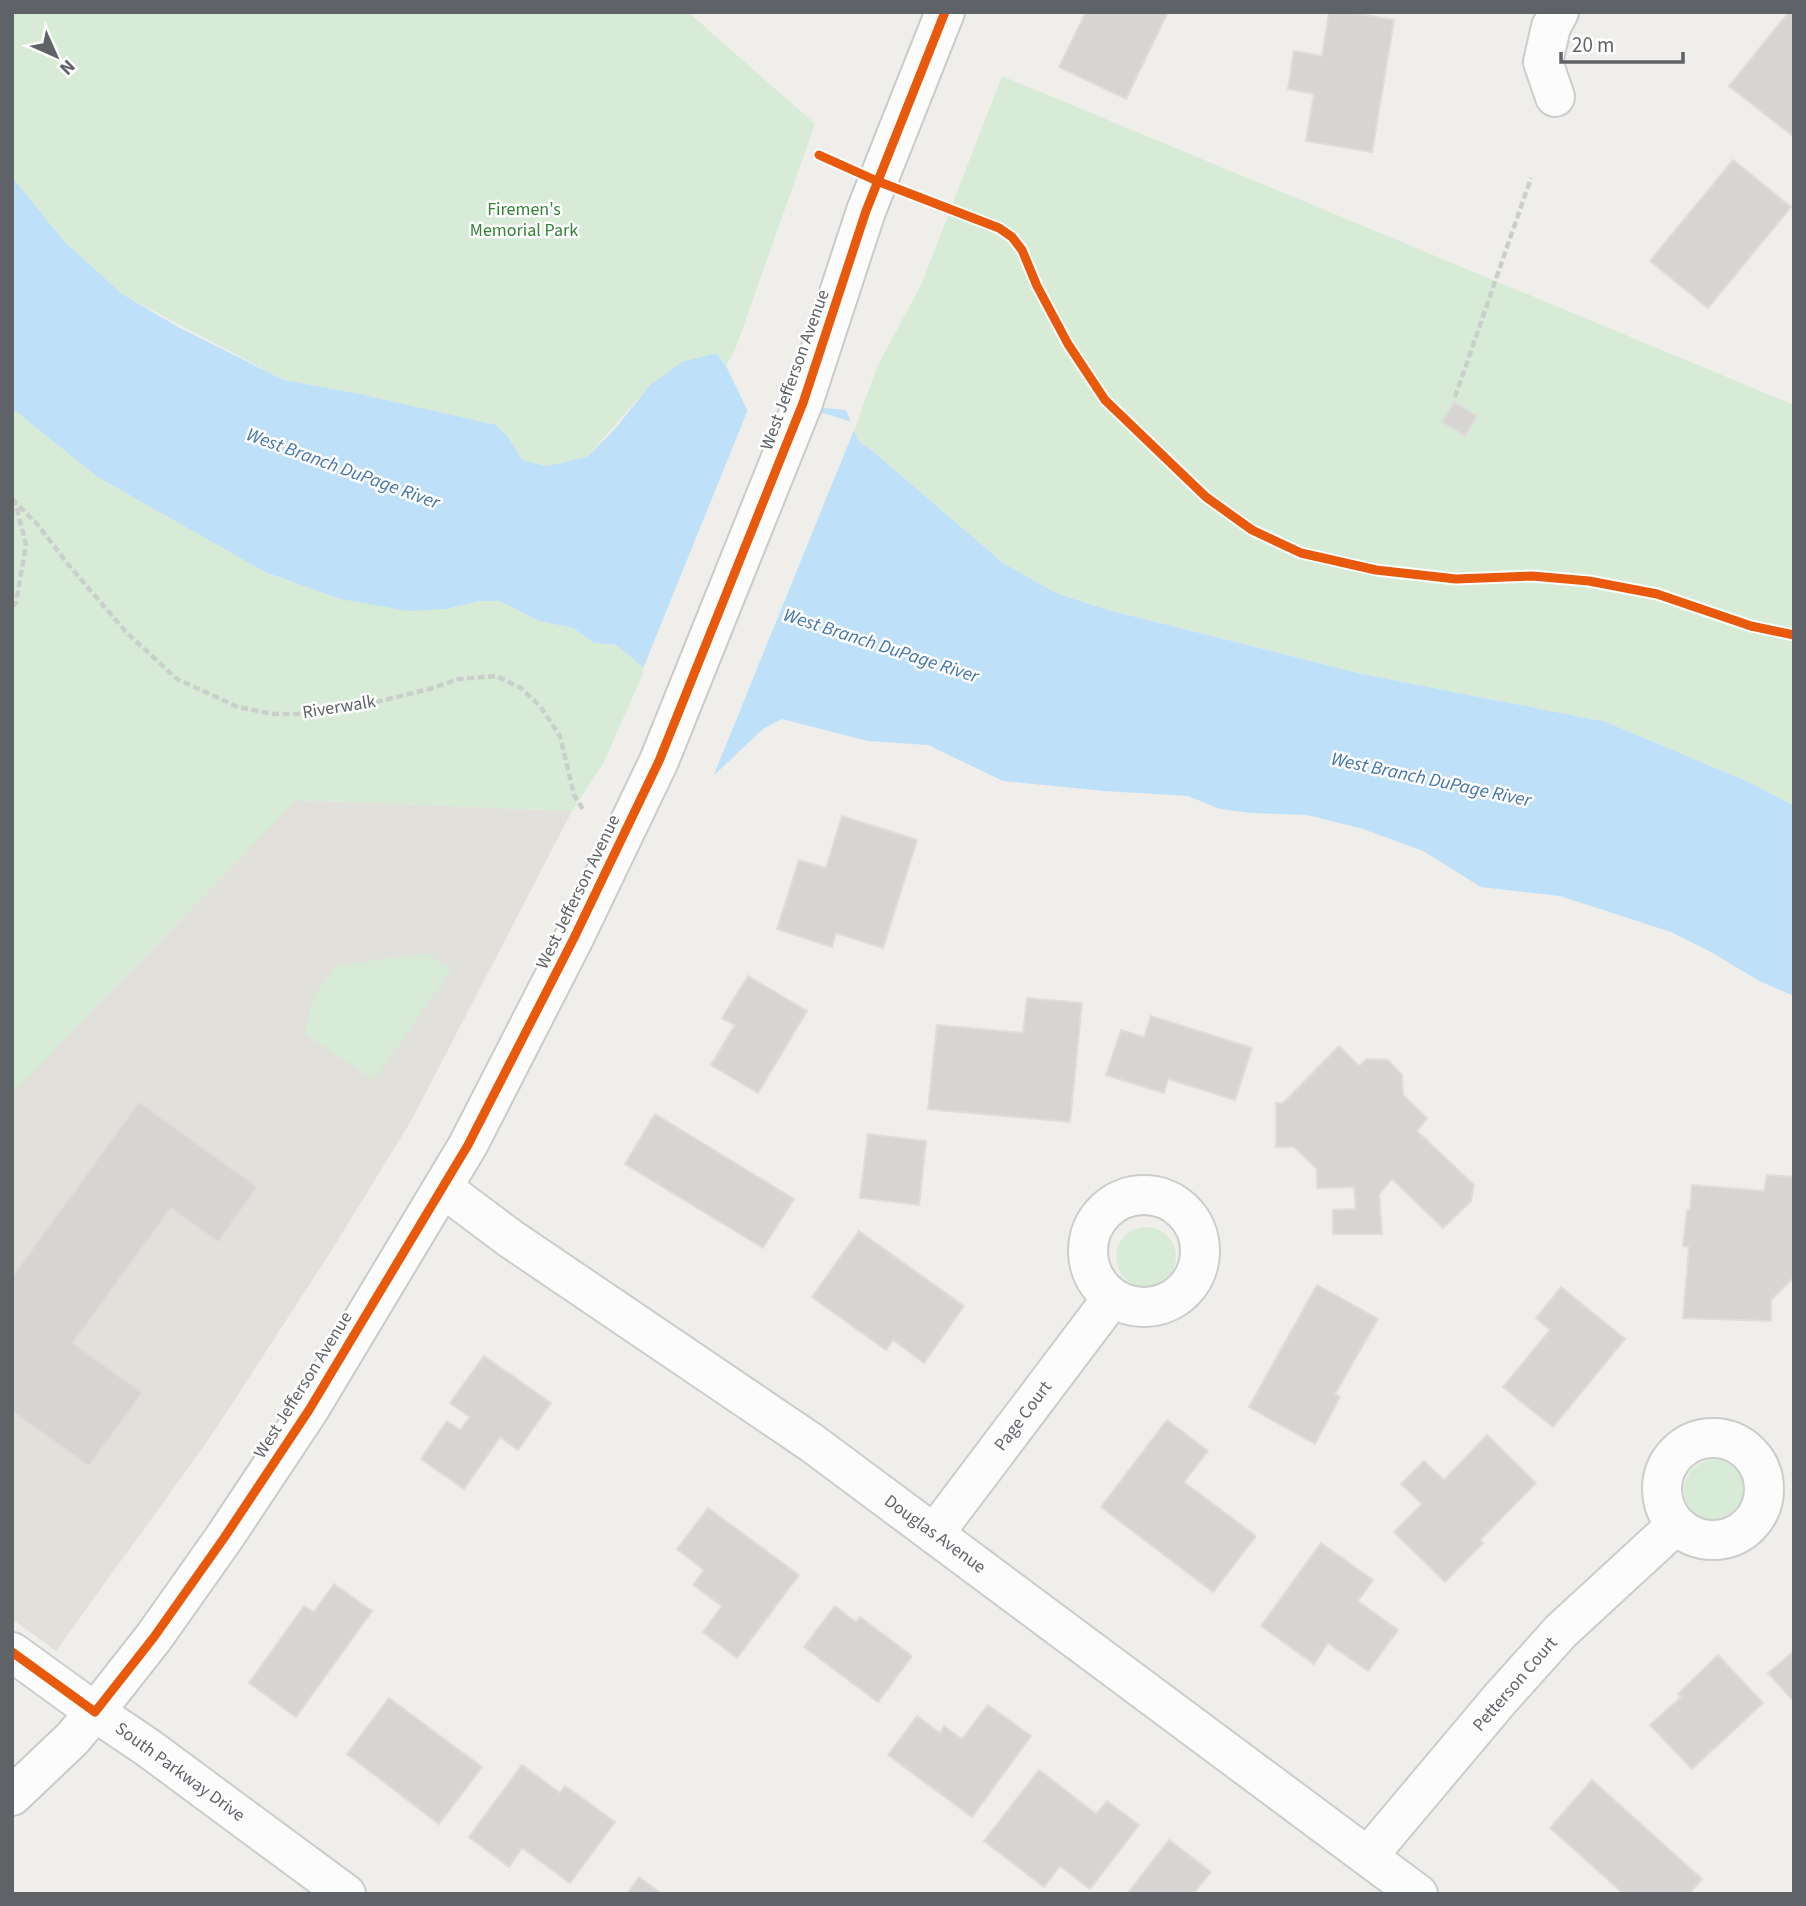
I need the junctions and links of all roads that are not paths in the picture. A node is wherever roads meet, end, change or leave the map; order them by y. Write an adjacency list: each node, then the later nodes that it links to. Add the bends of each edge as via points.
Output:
1 (946, 12): 4 (street, West Jefferson Avenue, via 866,211 803,402 659,761 568,950)
2 (1559, 12): 3 (street, via 1543,62)
3 (1555, 97)
4 (443, 1188): 7 (street, Douglas Avenue, via 510,1239 812,1443); 9 (street, West Jefferson Avenue, via 309,1410 232,1526)
5 (1112, 1298): 7 (street, Page Court)
6 (1676, 1525): 11 (street, Petterson Court, via 1561,1631)
7 (934, 1534): 11 (street, Douglas Avenue)
8 (12, 1652): 9 (street, South Parkway Drive)
9 (95, 1712): 10 (street, West Jefferson Avenue); 12 (street, South Parkway Drive)
10 (12, 1796)
11 (1368, 1856): 13 (street, Douglas Avenue)
12 (346, 1894)
13 (1418, 1894)

